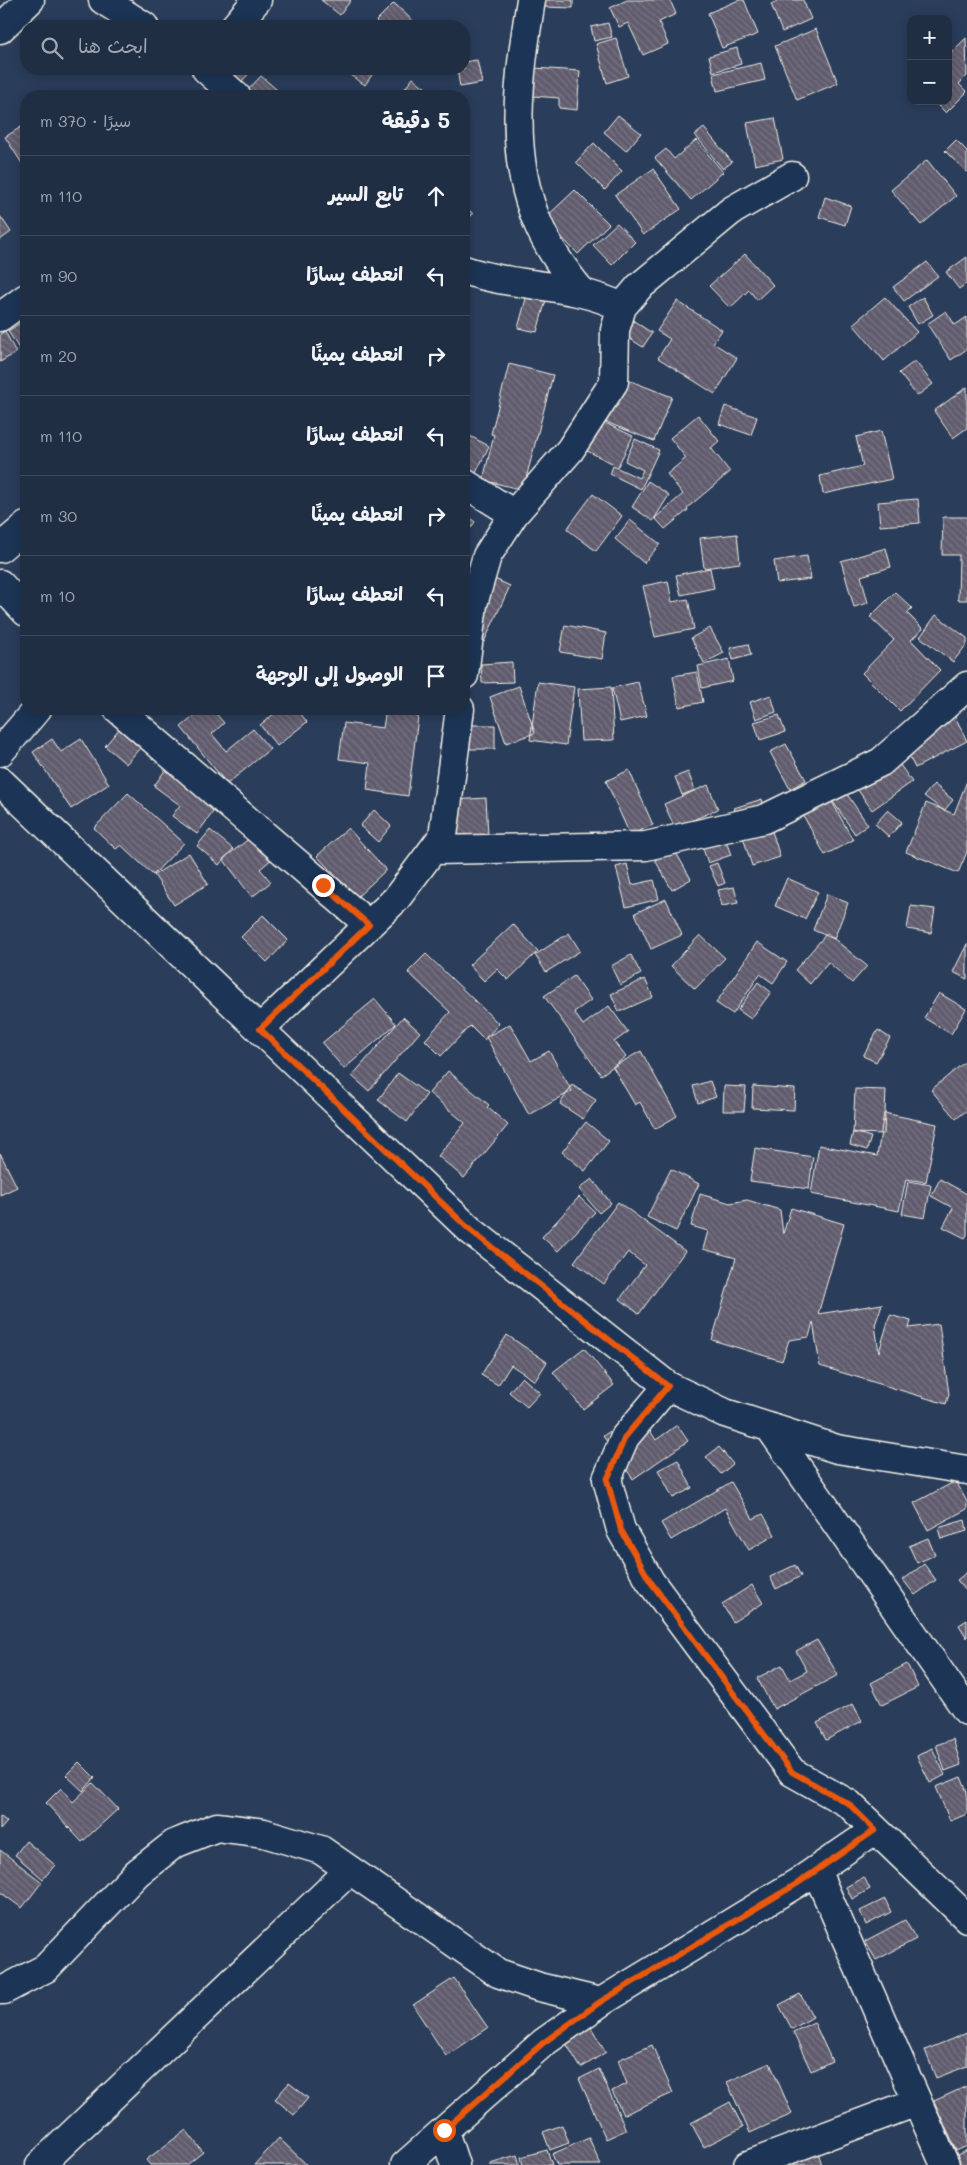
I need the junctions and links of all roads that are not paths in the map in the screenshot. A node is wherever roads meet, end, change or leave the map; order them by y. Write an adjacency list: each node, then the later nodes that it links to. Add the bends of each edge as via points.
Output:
1 (30, 0): 7 (street)
2 (103, 0): 5 (street)
3 (257, 0): 6 (street)
4 (531, 0): 12 (street, via 518,115 520,161 530,205 539,227)
5 (135, 20)
6 (241, 20)
7 (0, 30)
8 (213, 75): 9 (street)
9 (229, 90)
10 (792, 176): 14 (street, via 731,211 639,287)
11 (470, 271): 12 (street)
12 (580, 290): 14 (street)
13 (20, 302): 15 (street)
14 (622, 307): 17 (street, via 615,330 614,382 570,450)
15 (0, 317)
16 (470, 487): 17 (street)
17 (514, 514): 22 (street, via 487,556 472,604)
18 (20, 531): 19 (street)
19 (0, 548)
20 (0, 584): 21 (street)
21 (20, 606)
22 (470, 622)
23 (967, 686): 29 (street, via 881,762 764,819 646,846)
24 (32, 715): 27 (street)
25 (125, 715): 30 (street)
26 (459, 715): 29 (street, via 443,836)
27 (0, 752)
28 (0, 781): 31 (street)
29 (434, 850): 30 (street, via 396,899)
30 (369, 925): 31 (street)
31 (260, 1029): 32 (street, via 470,1230)
32 (668, 1386): 33 (street, via 725,1413); 36 (street, via 625,1437 607,1480 621,1530 650,1581 792,1772 849,1804)
33 (770, 1428): 34 (street, via 837,1449); 35 (street)
34 (967, 1470)
35 (967, 1711)
36 (875, 1830): 38 (street); 39 (street)
37 (350, 1870): 40 (street, via 321,1850 264,1834 217,1827 174,1844 137,1873 46,1968); 41 (street, via 498,1973); 44 (street)
38 (816, 1870): 41 (street); 42 (street)
39 (967, 1918)
40 (0, 1990)
41 (600, 2002): 43 (street, via 543,2043)
42 (917, 2102): 47 (street); 48 (street)
43 (444, 2130): 45 (street); 46 (street)
44 (40, 2165)
45 (405, 2165)
46 (455, 2165)
47 (748, 2165)
48 (945, 2165)

